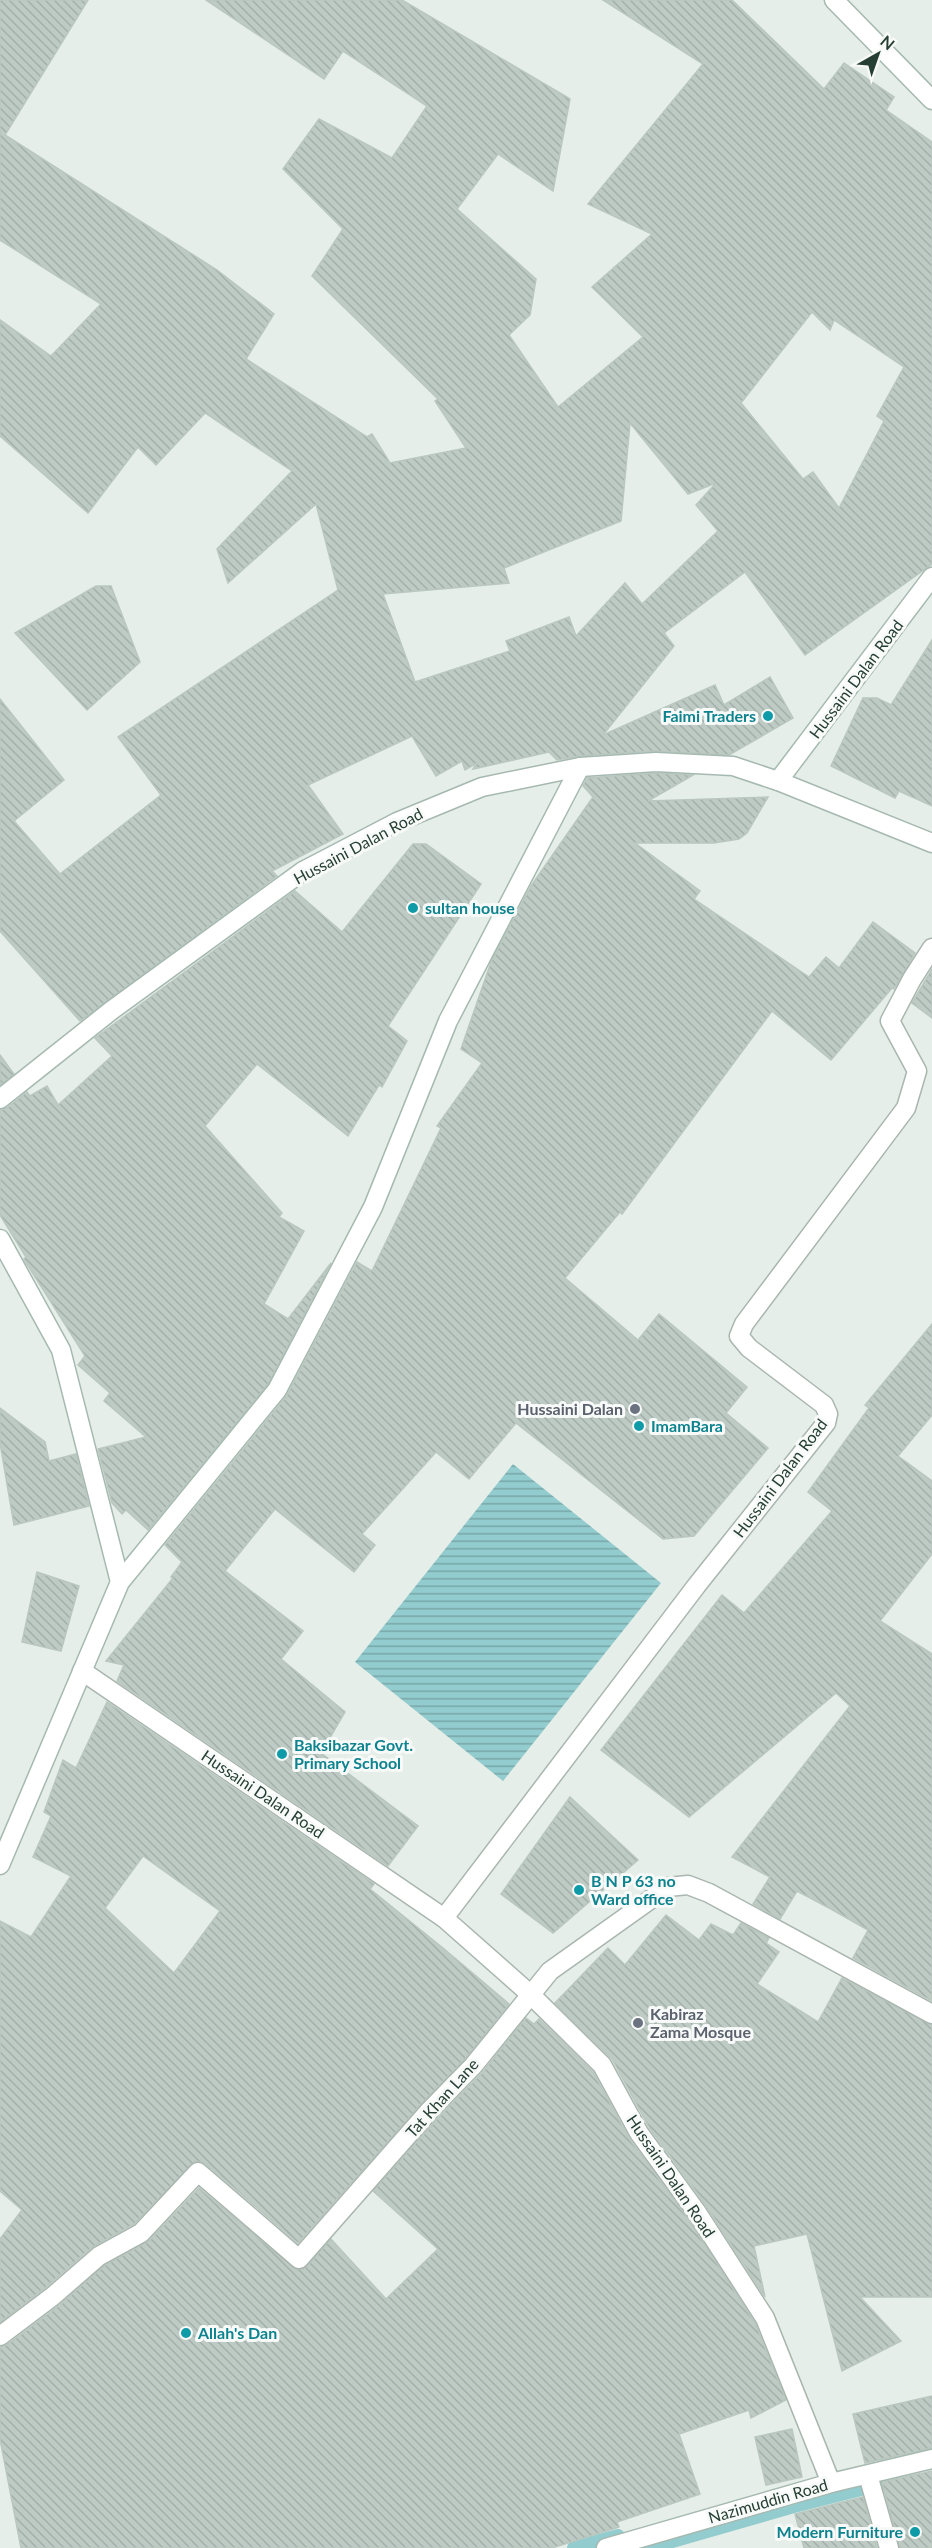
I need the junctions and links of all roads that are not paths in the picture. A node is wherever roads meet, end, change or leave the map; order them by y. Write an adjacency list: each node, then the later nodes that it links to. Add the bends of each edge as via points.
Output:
1 (834, 0): 2 (street)
2 (932, 100)
3 (932, 577): 5 (street, Hussaini Dalan Road)
4 (580, 766): 5 (street, Hussaini Dalan Road, via 656,762 733,766); 8 (street, Hussaini Dalan Road, via 482,787 397,822 303,871 112,1010); 10 (street, via 448,1021 373,1207 278,1390)
5 (778, 781): 6 (street, Hussaini Dalan Road)
6 (932, 843)
7 (932, 948): 13 (street, Hussaini Dalan Road, via 890,1021 917,1071 906,1108 744,1324 740,1336 749,1348 824,1406 828,1414 826,1423 697,1585)
8 (0, 1099)
9 (0, 1239): 10 (street, via 61,1350)
10 (120, 1582): 11 (street)
11 (82, 1671): 12 (street); 13 (street, Hussaini Dalan Road)
12 (0, 1865)
13 (444, 1918): 14 (street, Hussaini Dalan Road)
14 (530, 1994): 15 (street, Tat Khan Lane, via 550,1971 668,1887 688,1885); 16 (street, Tat Khan Lane, via 473,2066 299,2259 198,2172 141,2233 99,2256); 19 (street, Hussaini Dalan Road, via 602,2065 639,2133 696,2211 765,2318)
15 (932, 2014)
16 (0, 2336)
17 (932, 2459): 18 (street, Nazimuddin Road)
18 (868, 2475): 19 (street, Nazimuddin Road); 21 (street)
19 (831, 2482): 20 (street, Nazimuddin Road)
20 (606, 2548)
21 (889, 2548)

